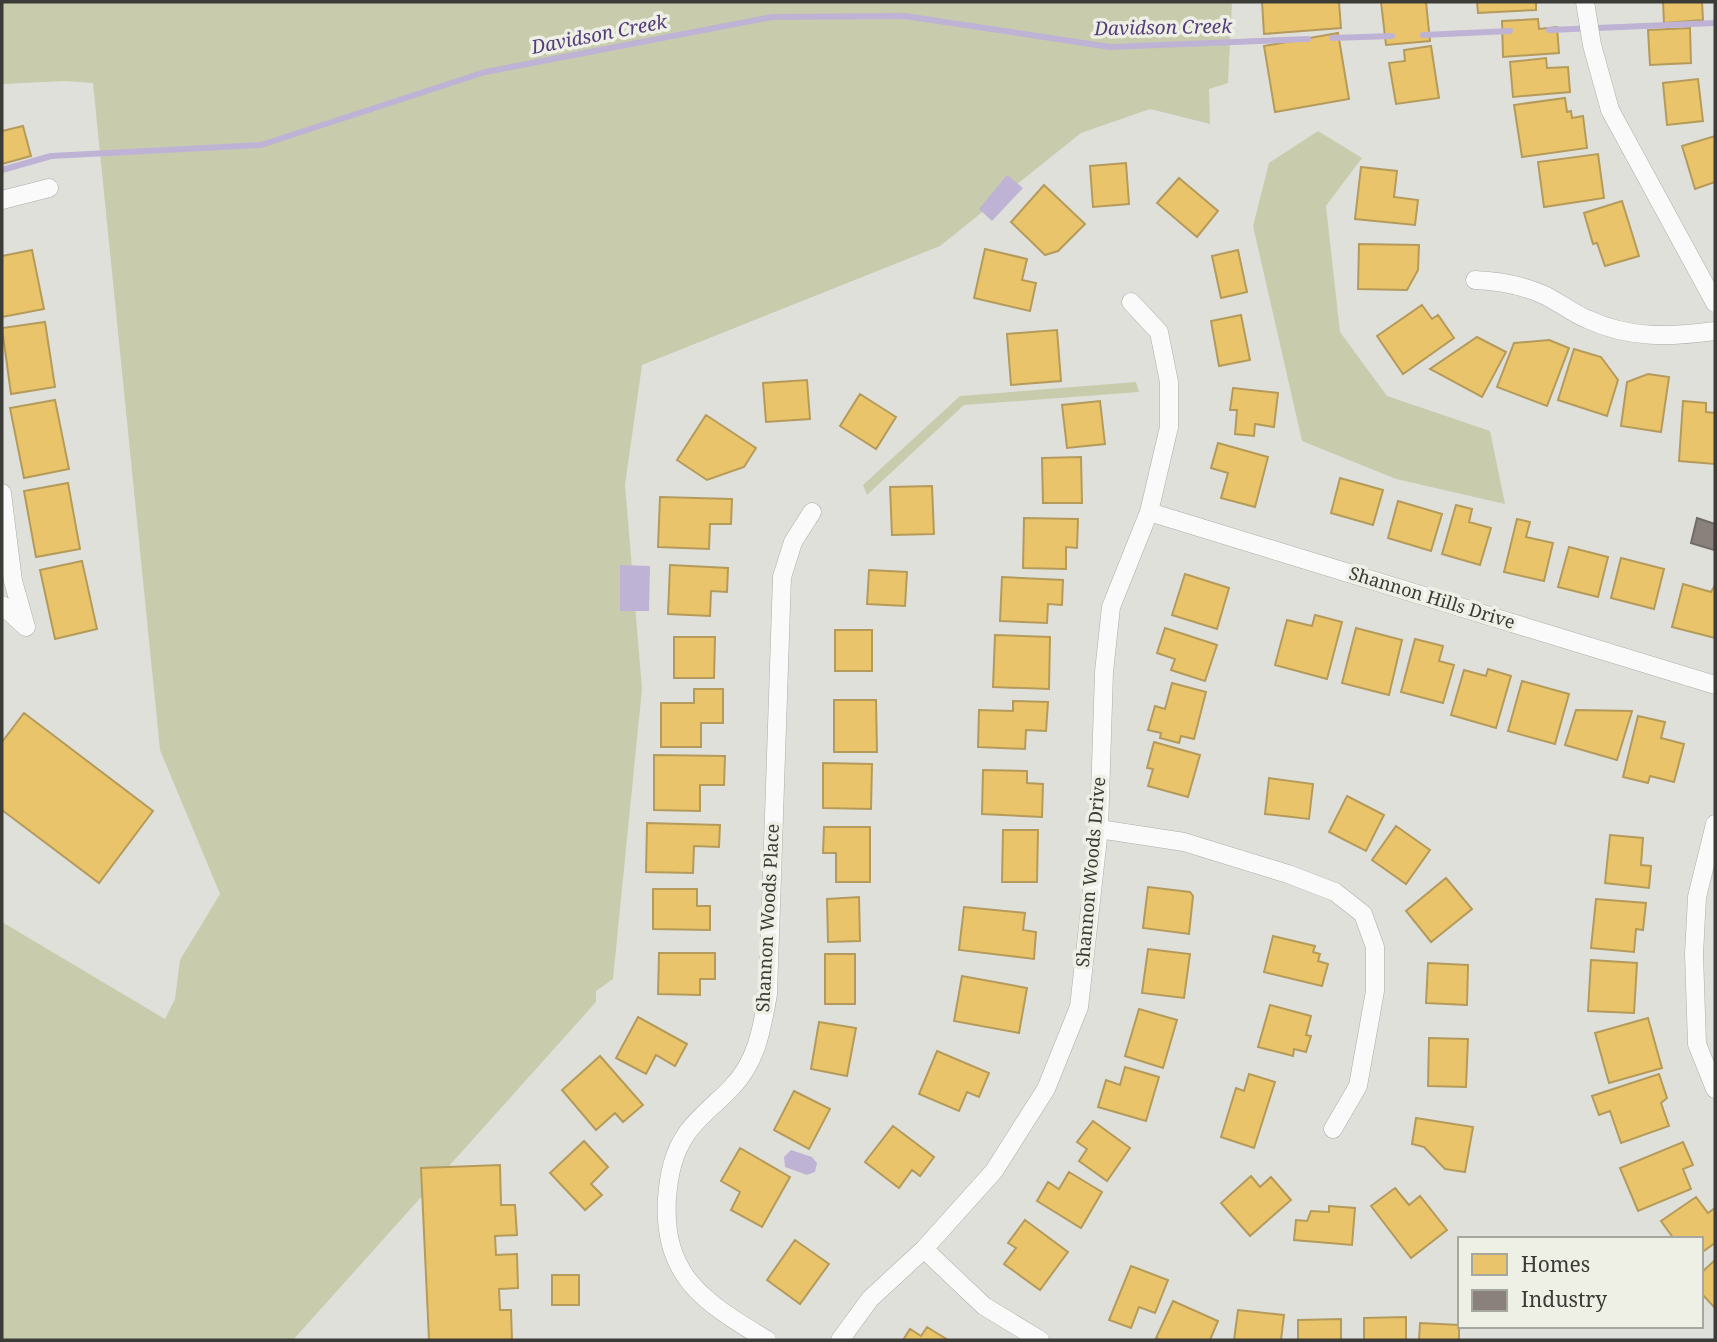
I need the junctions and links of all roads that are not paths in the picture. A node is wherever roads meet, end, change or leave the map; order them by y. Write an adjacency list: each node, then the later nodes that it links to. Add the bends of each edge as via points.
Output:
1 (1586, 2): 6 (street, via 1610,110)
2 (49, 188): 3 (street)
3 (2, 201)
4 (1475, 280): 7 (street, via 1505,282 1625,332 1669,337)
5 (1131, 302): 10 (street, Shannon Woods Drive, via 1158,332 1169,382 1169,427)
6 (1715, 303)
7 (1715, 331)
8 (2, 493): 11 (street, via 13,581 26,627)
9 (812, 512): 18 (street, Shannon Woods Place, via 793,542 782,577 768,994 763,1027 747,1067 688,1131 673,1157 665,1221 673,1256 693,1286 720,1311)
10 (1149, 512): 12 (street, Shannon Hills Drive); 14 (street, Shannon Woods Drive, via 1111,607)
11 (2, 605)
12 (1715, 685)
13 (1715, 824): 15 (street, via 1697,897 1694,954 1697,1044)
14 (1099, 829): 16 (street, via 1184,842 1288,874 1335,892 1363,914 1376,947 1376,991 1358,1086); 17 (street, Shannon Woods Drive, via 1079,1007 1046,1089 994,1171)
15 (1715, 1089)
16 (1333, 1129)
17 (924, 1249): 19 (street, Shannon Woods Drive, via 870,1299); 20 (street, via 984,1306)
18 (767, 1340)
19 (840, 1340)
20 (1040, 1340)

